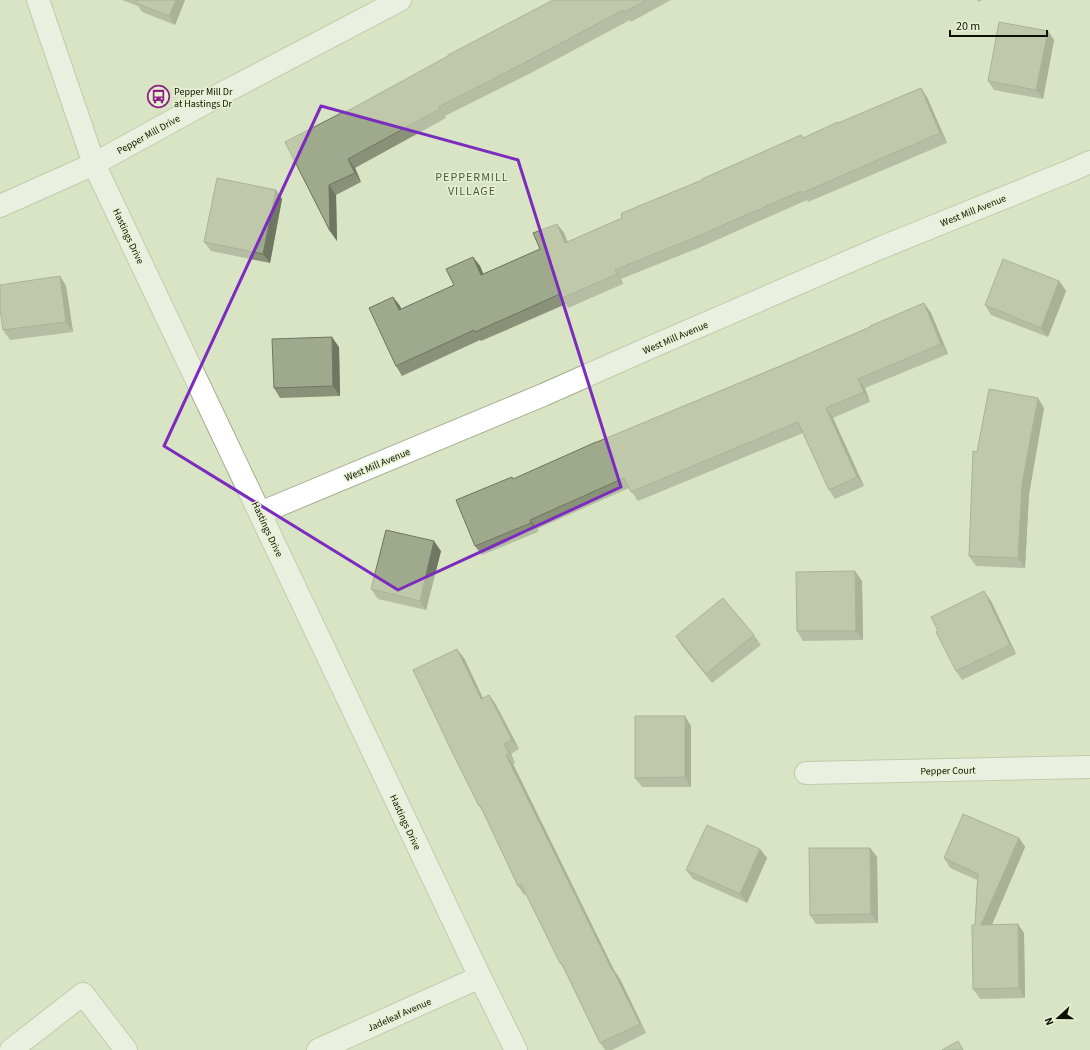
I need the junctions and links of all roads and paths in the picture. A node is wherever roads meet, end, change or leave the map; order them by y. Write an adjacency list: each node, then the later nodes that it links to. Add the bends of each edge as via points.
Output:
1 (38, 0): 4 (street, Hastings Drive)
2 (400, 0): 4 (street, Pepper Mill Drive)
3 (1090, 162): 6 (street, West Mill Avenue, via 880,248 543,395)
4 (94, 164): 5 (street, Pepper Mill Drive); 6 (street, Hastings Drive)
5 (0, 206)
6 (260, 513): 9 (street, Hastings Drive)
7 (1090, 768): 8 (street, Pepper Court)
8 (806, 772)
9 (480, 977): 12 (street, Jadeleaf Avenue); 13 (street, Hastings Drive)
10 (11, 1050): 11 (street, via 83,994)
11 (126, 1050)
12 (318, 1050)
13 (516, 1050)

